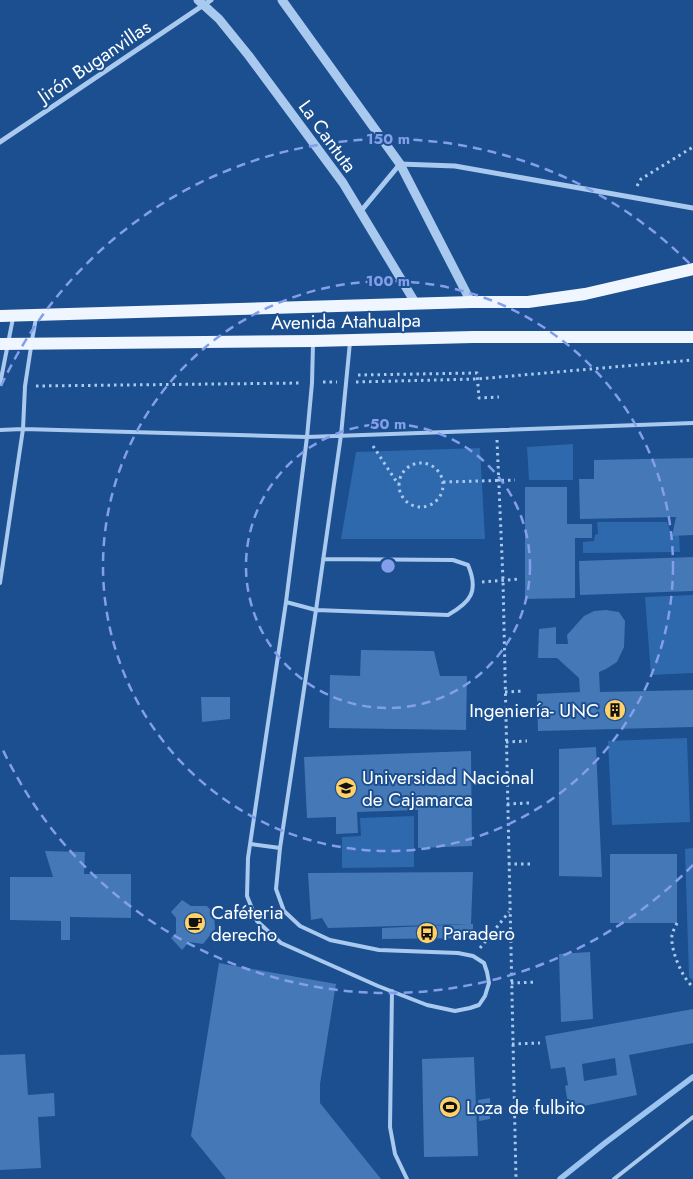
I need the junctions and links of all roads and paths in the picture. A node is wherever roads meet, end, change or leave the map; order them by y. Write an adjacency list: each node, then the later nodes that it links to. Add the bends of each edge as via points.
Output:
1 (282, 0): 5 (street)
2 (204, 1): 3 (street, Jirón Buganvillas); 8 (street, La Cantuta, via 249,56)
3 (0, 142)
4 (693, 147): 6 (path, via 641,179)
5 (400, 164): 6 (street, via 455,166); 8 (street); 10 (street)
6 (630, 196): 7 (street)
7 (693, 208)
8 (361, 211): 11 (street, La Cantuta)
9 (693, 268): 10 (main road, Avenida Atahualpa, via 585,294 528,302)
10 (471, 302): 11 (main road, Avenida Atahualpa)
11 (416, 304): 14 (main road, Avenida Atahualpa)
12 (0, 316): 13 (main road, Avenida Atahualpa)
13 (13, 316): 14 (main road, Avenida Atahualpa); 18 (lane)
14 (36, 316): 19 (lane)
15 (693, 337): 16 (main road, Avenida Atahualpa)
16 (350, 340): 17 (main road, Avenida Atahualpa); 20 (lane)
17 (312, 341): 19 (main road, Avenida Atahualpa); 29 (lane)
18 (4, 343): 19 (main road, Avenida Atahualpa); 21 (lane)
19 (32, 343): 24 (lane)
20 (346, 376): 22 (path, via 477,373 478,398); 27 (lane)
21 (0, 384)
22 (499, 397)
23 (693, 423): 26 (lane)
24 (23, 429): 25 (lane); 29 (lane); 37 (lane)
25 (0, 430)
26 (496, 430): 28 (lane); 30 (path)
27 (340, 435): 28 (lane); 29 (lane); 34 (lane)
28 (365, 435): 33 (path)
29 (307, 437): 39 (lane)
30 (498, 480): 31 (path); 32 (path); 36 (path)
31 (515, 480)
32 (443, 482): 33 (path, via 433,466 418,463 404,470); 33 (path, via 437,500 424,507 408,504)
33 (398, 484)
34 (323, 559): 38 (lane, via 453,560 468,565); 40 (lane)
35 (519, 579): 36 (path)
36 (503, 580): 38 (path); 41 (path)
37 (0, 583)
38 (474, 583): 40 (lane, via 473,592 462,607 448,615)
39 (286, 602): 40 (lane); 47 (lane)
40 (316, 610): 48 (lane)
41 (505, 692): 42 (path); 44 (path)
42 (524, 692)
43 (527, 741): 44 (path)
44 (506, 742): 46 (path)
45 (530, 803): 46 (path)
46 (507, 804): 49 (path)
47 (251, 844): 48 (lane); 57 (lane, via 246,896 257,921 281,943)
48 (280, 848): 53 (lane, via 276,890 284,910 300,926 330,940 379,950)
49 (508, 864): 50 (path); 51 (path)
50 (532, 864)
51 (509, 912): 53 (path); 55 (path)
52 (677, 923): 56 (path, via 672,936 677,964)
53 (473, 956): 57 (lane, via 484,963 489,983 486,996 479,1005 455,1011 427,1005)
54 (537, 982): 55 (path)
55 (511, 983): 59 (path)
56 (693, 986)
57 (392, 991): 63 (lane, via 390,1127 395,1154)
58 (540, 1043): 59 (path)
59 (512, 1044): 61 (path)
60 (543, 1108): 61 (path)
61 (514, 1109): 64 (path)
62 (693, 1117): 65 (lane)
63 (407, 1179)
64 (516, 1179)
65 (614, 1179)

